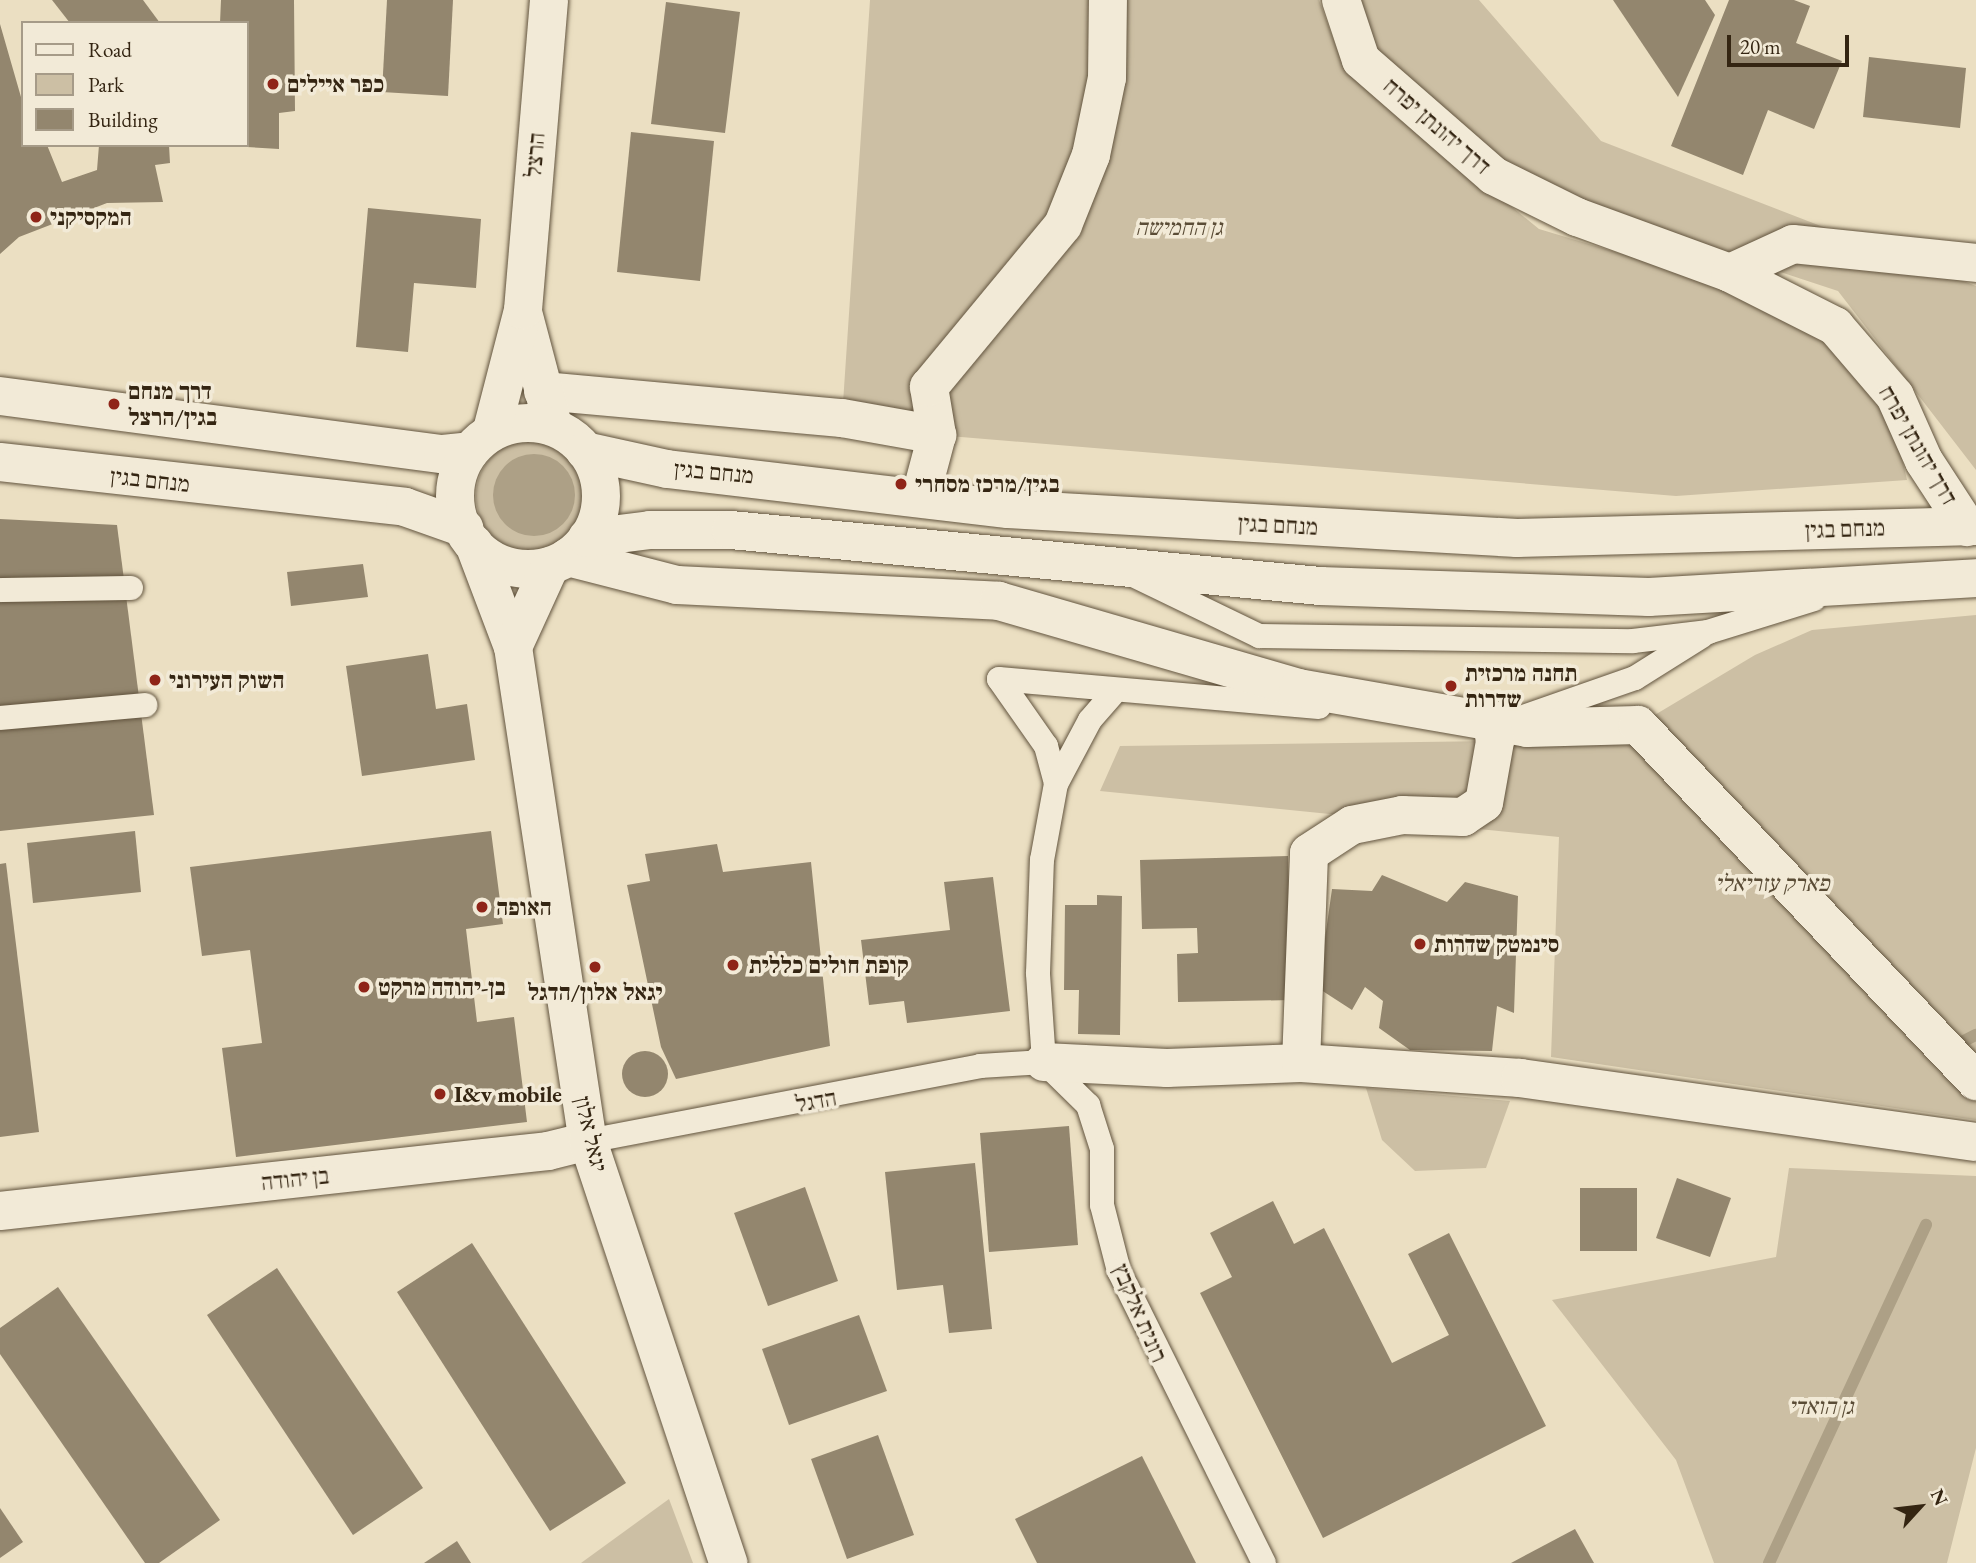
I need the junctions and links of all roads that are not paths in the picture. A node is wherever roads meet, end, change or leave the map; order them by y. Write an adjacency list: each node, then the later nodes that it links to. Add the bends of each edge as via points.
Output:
1 (549, 0): 6 (street, הרצל)
2 (1108, 0): 9 (street, via 1107,78 1091,155 1063,225 929,387)
3 (1341, 0): 5 (street, דרך יהונתן יפרח, via 1361,60 1494,176 1577,217)
4 (1976, 263): 5 (street, via 1793,244)
5 (1730, 273): 14 (street, דרך יהונתן יפרח, via 1835,326 1895,396 1924,461)
6 (523, 310): 8 (street, הרצל); 10 (street, הרצל)
7 (0, 396): 10 (street, via 443,454)
8 (548, 408): 9 (street, via 842,418); 10 (street); 11 (street)
9 (937, 435): 13 (street)
10 (481, 441): 15 (street, via 455,492)
11 (584, 451): 13 (street, מנחם בגין, via 667,469); 16 (street, via 600,492)
12 (0, 462): 15 (street, מנחם בגין, via 405,507)
13 (921, 495): 14 (street, מנחם בגין, via 1008,509 1517,538)
14 (1972, 527)
15 (469, 536): 16 (street, via 505,566); 23 (street, יגאל אלון)
16 (568, 554): 17 (street, via 650,530 731,530); 23 (street); 27 (street, via 677,585 999,601 1298,688)
17 (1115, 566): 20 (street, via 1321,586 1649,597); 22 (lane, via 1259,636 1633,641)
18 (1976, 578): 20 (street)
19 (131, 588): 21 (lane)
20 (1848, 588): 22 (lane)
21 (0, 590)
22 (1708, 632): 27 (lane, via 1635,678 1572,705)
23 (513, 647): 32 (street, יגאל אלון)
24 (1114, 692): 27 (lane); 28 (lane, via 1090,720); 28 (lane, via 999,680 1046,747)
25 (145, 705): 26 (lane)
26 (0, 718)
27 (1491, 719): 30 (street, via 1494,741 1484,803 1463,817 1402,815 1352,825 1309,853); 31 (street, via 1527,728 1638,725)
28 (1056, 784): 29 (lane, via 1042,860 1038,973)
29 (1044, 1062): 30 (street, via 1167,1069); 32 (lane, הדגל, via 980,1066); 36 (lane, רונית אלקבץ, via 1088,1105 1102,1149 1102,1205 1119,1271)
30 (1301, 1063): 33 (street, via 1520,1078)
31 (1976, 1082)
32 (589, 1141): 34 (street, בן יהודה, via 548,1151); 35 (street, יגאל אלון)
33 (1976, 1142)
34 (0, 1211)
35 (728, 1563)
36 (1265, 1563)

